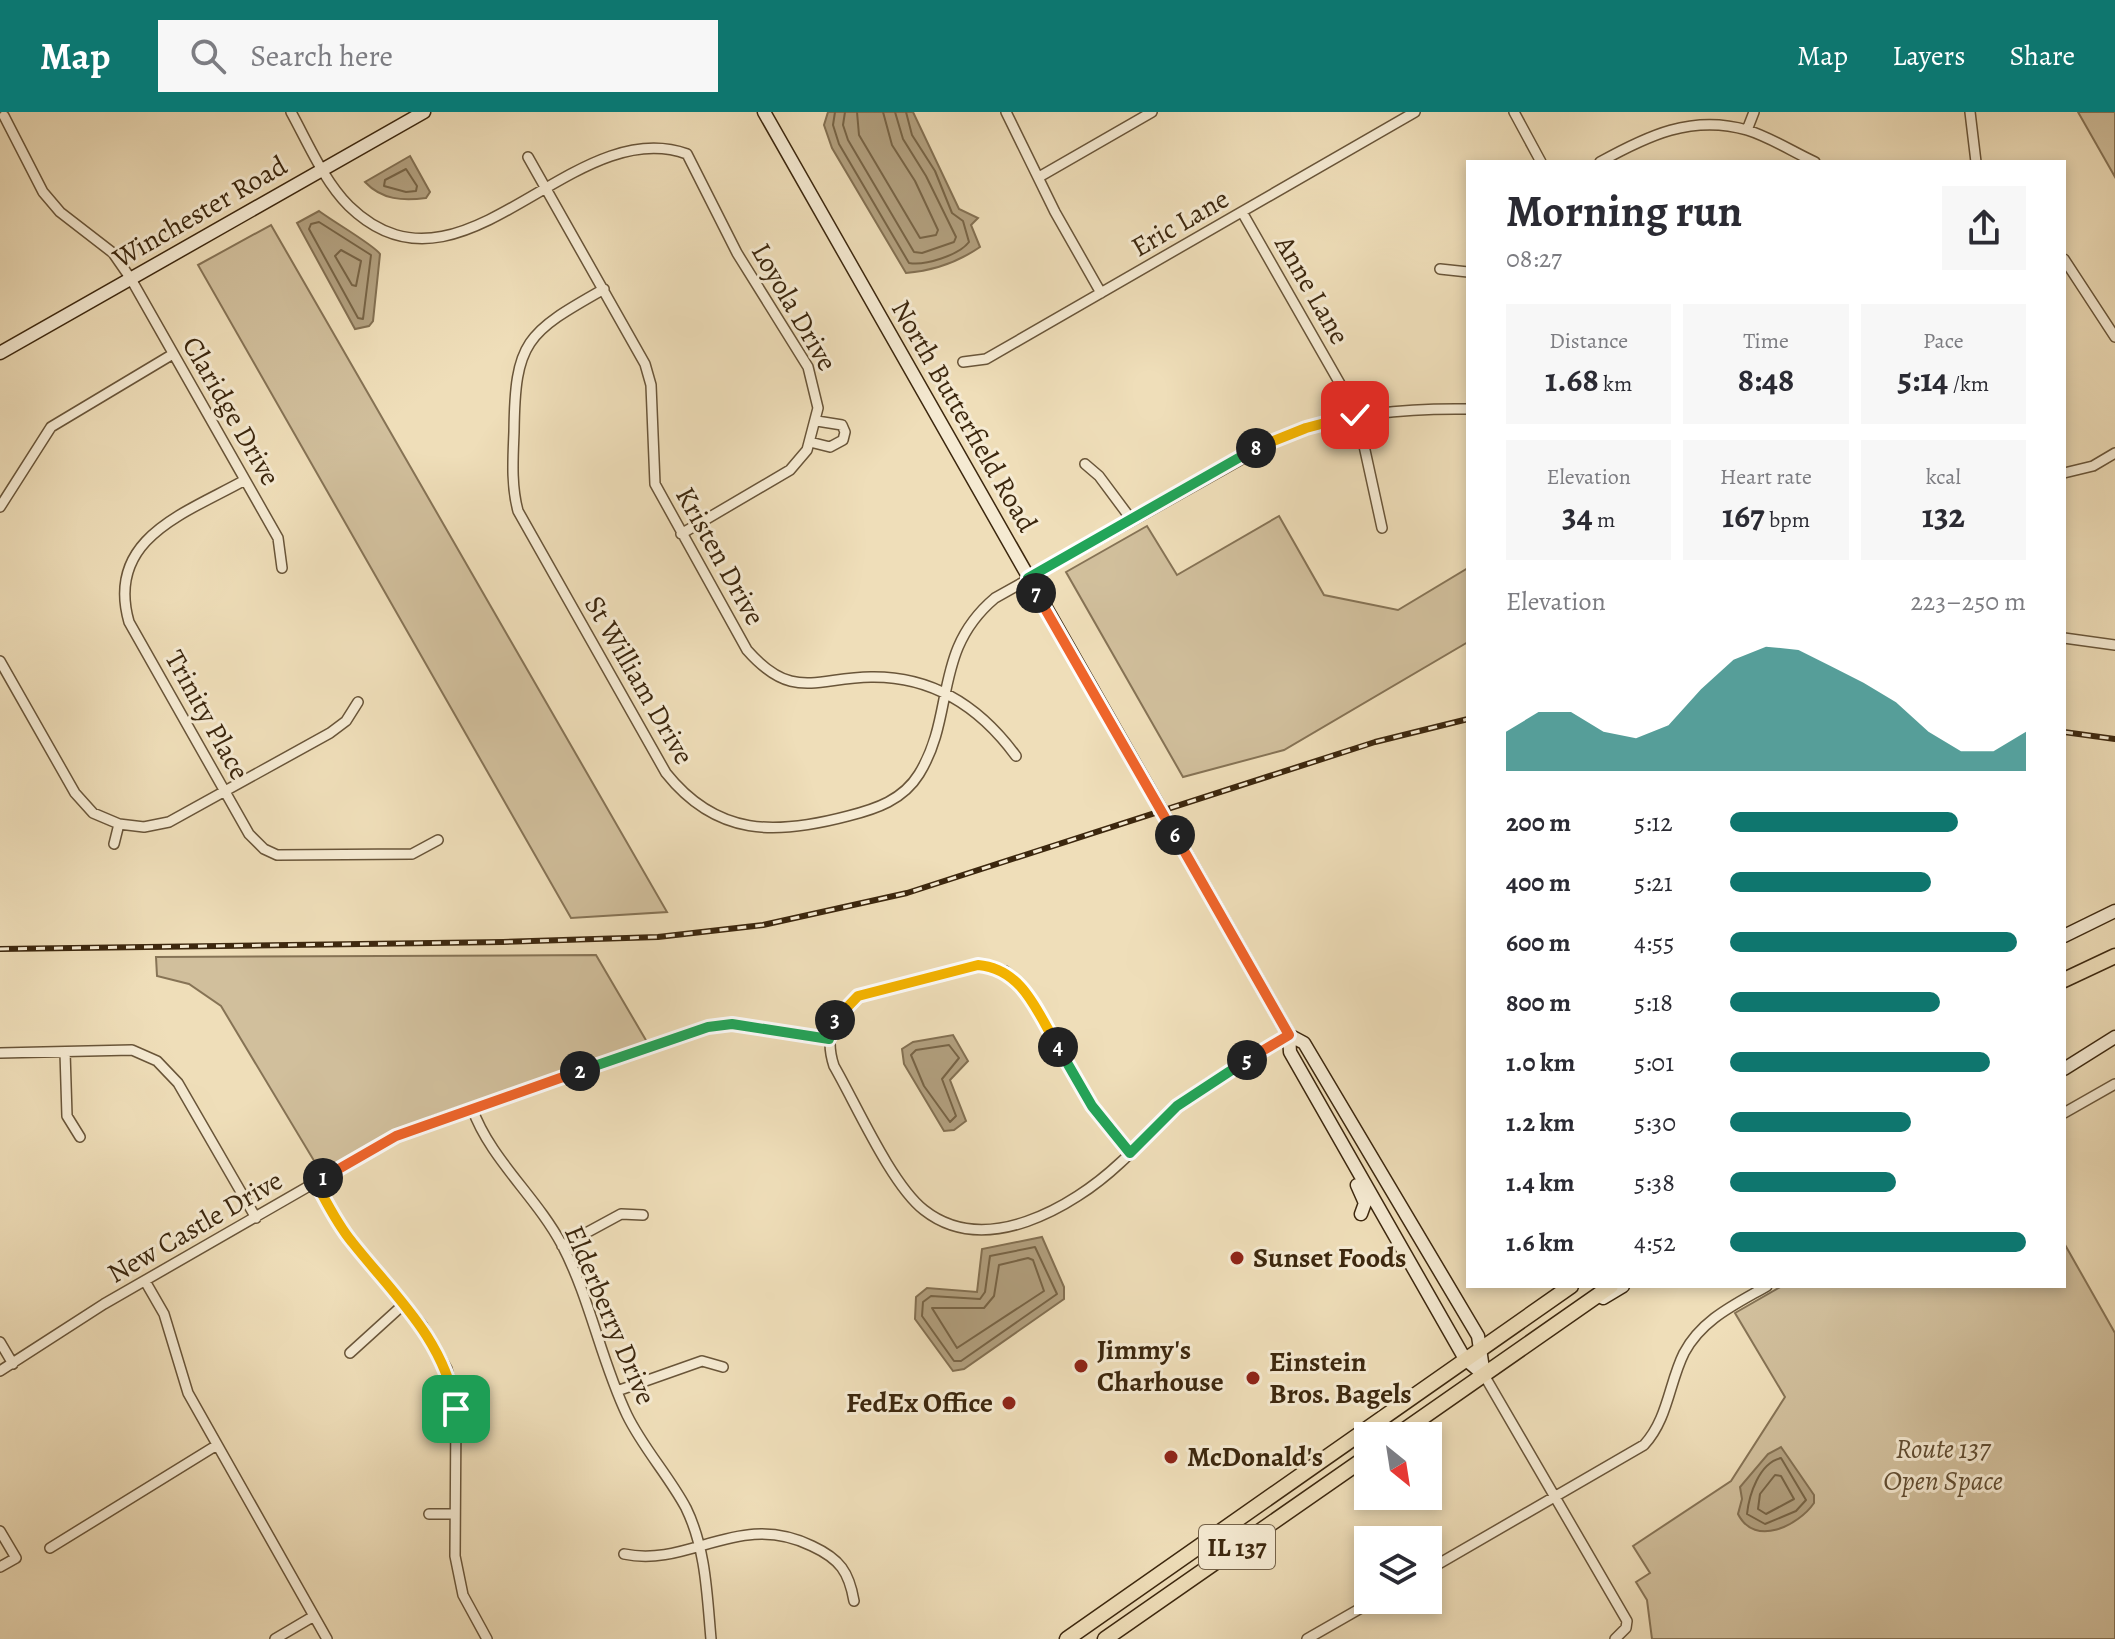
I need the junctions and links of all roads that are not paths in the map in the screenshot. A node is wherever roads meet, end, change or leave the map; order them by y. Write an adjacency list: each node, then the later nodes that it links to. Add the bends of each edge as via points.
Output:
1 (291, 112): 20 (street)
2 (424, 112): 20 (main road, Winchester Road)
3 (764, 112): 47 (main road, North Butterfield Road)
4 (1006, 112): 21 (street)
5 (1152, 112): 21 (street)
6 (1415, 112): 22 (street, Eric Lane)
7 (1514, 112): 15 (street)
8 (1754, 112): 11 (street)
9 (1970, 112): 18 (street)
10 (4, 116): 27 (street, Claridge Drive, via 43,192 113,253)
11 (1747, 130): 16 (street, via 1683,126 1646,136); 17 (street)
12 (680, 145): 36 (street, Loyola Drive, via 761,294 808,367 816,390)
13 (538, 149): 14 (street)
14 (528, 157): 19 (street); 28 (street, Kristen Drive)
15 (1540, 160)
16 (1604, 160)
17 (1811, 160)
18 (1976, 160)
19 (516, 166)
20 (323, 169): 23 (street, via 349,206 371,220 403,228); 27 (main road, Winchester Road)
21 (1039, 177): 29 (street)
22 (1242, 212): 29 (street, Eric Lane); 35 (street, Anne Lane)
23 (431, 224)
24 (2066, 262): 30 (street)
25 (1440, 269): 26 (street)
26 (1466, 272)
27 (131, 279): 31 (main road, Winchester Road); 32 (street, Claridge Drive)
28 (604, 289): 45 (street, Kristen Drive, via 650,377 655,484); 51 (street, St William Drive, via 543,326 519,361 514,380 514,497 534,541 677,787 724,819 765,829 812,825 875,809 906,791 918,777 933,741)
29 (1101, 293): 33 (street, Eric Lane, via 986,359)
30 (2115, 337)
31 (0, 353)
32 (173, 354): 41 (street, Claridge Drive); 42 (street, via 51,427)
33 (963, 362)
34 (1466, 409): 35 (street, St William Drive)
35 (1355, 415): 43 (street, St William Drive, via 1255,449); 44 (street, Anne Lane)
36 (817, 421): 37 (street, Loyola Drive); 37 (street, via 842,425 843,440 830,447)
37 (810, 442): 45 (street, Loyola Drive, via 797,463 774,482)
38 (2115, 453): 40 (street)
39 (1085, 464): 43 (street)
40 (2066, 473)
41 (245, 480): 46 (street, Claridge Drive, via 278,538); 54 (street, Trinity Place, via 154,532 134,555 124,589 129,622)
42 (0, 507)
43 (1131, 519): 47 (street, St William Drive)
44 (1382, 528)
45 (681, 534): 51 (street, Kristen Drive, via 747,650 769,671 802,685 887,677)
46 (282, 568)
47 (1028, 578): 51 (street, St William Drive, via 979,611 951,659); 62 (main road, North Butterfield Road)
48 (2066, 638): 49 (street)
49 (2115, 645)
50 (2, 668): 55 (street, via 75,793 93,813)
51 (943, 692): 53 (street, Kristen Drive, via 981,714)
52 (358, 702): 54 (street, via 330,733)
53 (1016, 756)
54 (225, 792): 55 (street, via 169,822); 56 (street, Trinity Place, via 249,834 277,855 412,854)
55 (119, 824): 57 (street)
56 (438, 840)
57 (114, 844)
58 (2115, 911): 59 (main road)
59 (2066, 935)
60 (2115, 956): 61 (main road)
61 (2066, 979)
62 (1289, 1035): 70 (main road, North Butterfield Road, via 1290,1052); 73 (street, via 1177,1106); 74 (main road, North Butterfield Road, via 1304,1043)
63 (2115, 1037): 67 (main road)
64 (829, 1039): 69 (street, New Castle Drive, via 732,1024 708,1027); 73 (street, via 837,1015 858,996 978,965 1005,971 1026,992 1092,1106); 73 (street, via 834,1066 906,1192 942,1222 993,1230 1014,1226 1083,1193)
65 (65, 1052): 66 (street); 72 (street, via 67,1116); 79 (street, via 132,1050 168,1069)
66 (0, 1053)
67 (2066, 1068)
68 (2115, 1084): 71 (street)
69 (472, 1108): 75 (street, New Castle Drive, via 396,1136); 80 (street, Elderberry Drive, via 488,1142)
70 (1323, 1109): 76 (main road, North Butterfield Road); 77 (main road, via 1365,1203)
71 (2066, 1112)
72 (80, 1137)
73 (1130, 1153)
74 (1383, 1176): 76 (main road); 89 (main road, North Butterfield Road, via 1478,1336)
75 (316, 1183): 79 (street, New Castle Drive); 86 (street, via 344,1232)
76 (1381, 1213): 91 (main road, North Butterfield Road)
77 (1361, 1214)
78 (643, 1215): 80 (street, via 621,1214)
79 (256, 1218): 81 (street, New Castle Drive)
80 (562, 1246): 96 (street, Elderberry Drive)
81 (145, 1281): 92 (street, New Castle Drive); 98 (street, via 164,1314 184,1383)
82 (1568, 1288): 89 (main road, IL 137)
83 (1608, 1288): 87 (main road)
84 (1620, 1288): 87 (main road)
85 (1764, 1288): 100 (street, via 1714,1318 1693,1339 1644,1445)
86 (404, 1304): 90 (street); 102 (street, via 436,1349 453,1393)
87 (1559, 1323): 95 (main road)
88 (0, 1342): 92 (street)
89 (1480, 1348): 91 (main road, IL 137); 95 (main road, North Butterfield Road)
90 (350, 1353)
91 (1465, 1359): 95 (main road, North Butterfield Road); 116 (main road, IL 137)
92 (13, 1364): 94 (street, New Castle Drive)
93 (723, 1367): 96 (street, via 702,1361)
94 (0, 1371)
95 (1484, 1375): 97 (main road); 100 (street, North Butterfield Road)
96 (617, 1391): 104 (street, Elderberry Drive, via 685,1507)
97 (1416, 1422)
98 (217, 1445): 105 (street); 111 (street)
99 (1354, 1466): 117 (main road, IL 137)
100 (1557, 1496): 107 (street); 119 (street, North Butterfield Road, via 1627,1621)
101 (429, 1514): 102 (street)
102 (452, 1514): 114 (street, via 463,1595)
103 (0, 1531): 108 (street, via 16,1558)
104 (699, 1544): 106 (street, via 646,1559); 109 (street, via 758,1533 807,1543 844,1567); 115 (street, Elderberry Drive)
105 (50, 1548)
106 (624, 1554)
107 (1442, 1562)
108 (0, 1567)
109 (854, 1601)
110 (1354, 1612): 118 (street)
111 (314, 1616): 112 (street); 113 (street)
112 (275, 1639)
113 (327, 1639)
114 (487, 1639)
115 (711, 1639)
116 (1067, 1639)
117 (1105, 1639)
118 (1307, 1639)
119 (1615, 1639)

